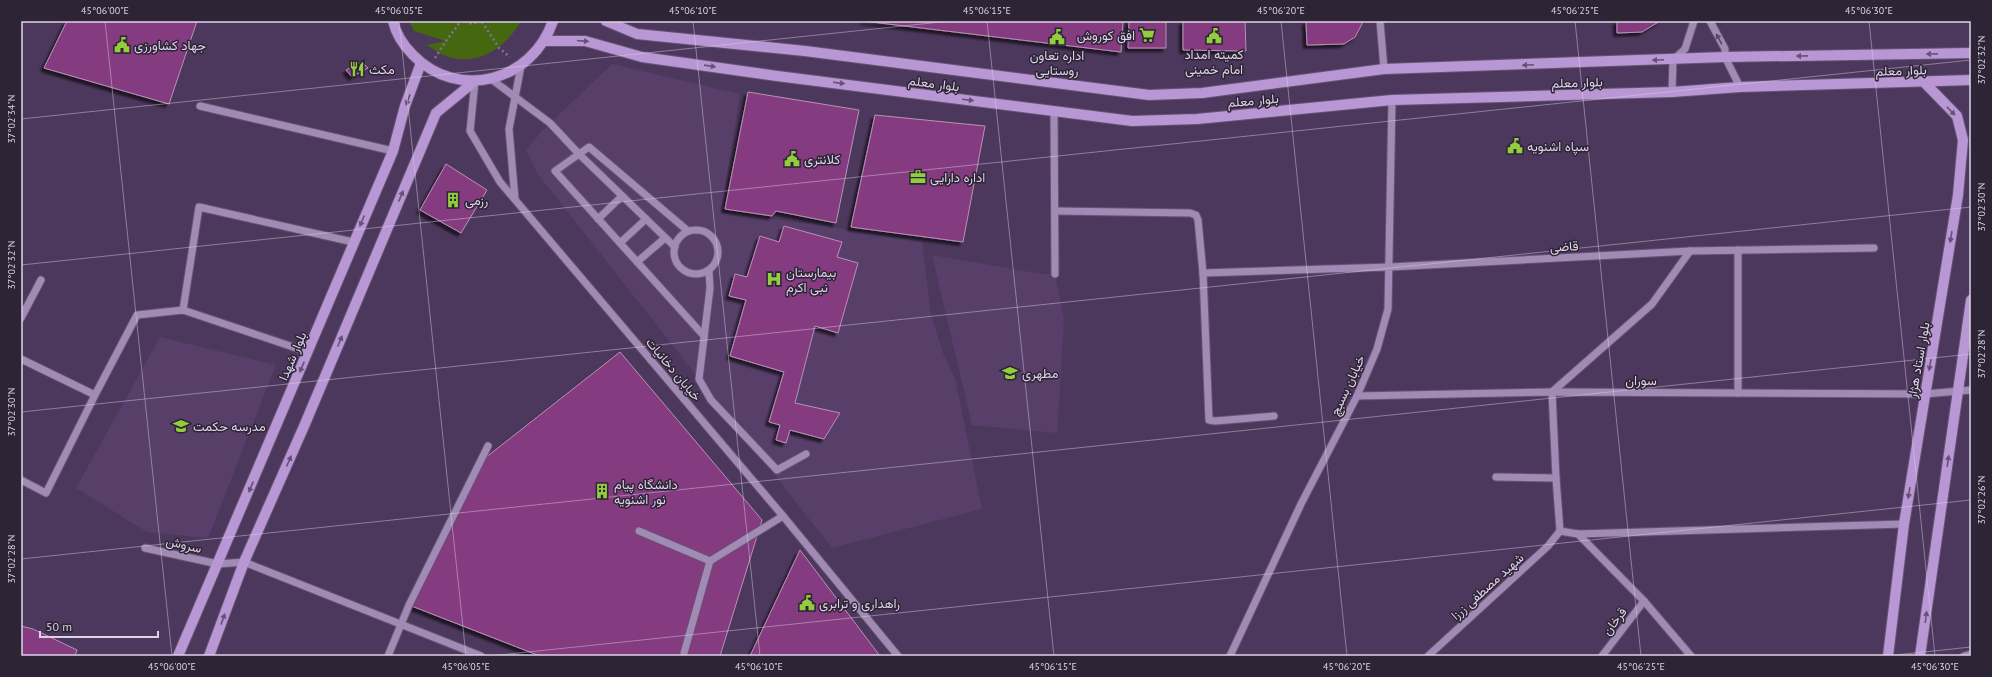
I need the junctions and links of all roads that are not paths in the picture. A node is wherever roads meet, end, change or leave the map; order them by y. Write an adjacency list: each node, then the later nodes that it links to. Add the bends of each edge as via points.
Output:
1 (553, 21): 7 (main road)
2 (606, 21): 13 (main road, بلوار معلم, via 637,34 805,51 1148,95 1202,93)
3 (1380, 21): 13 (street)
4 (1694, 21): 10 (street, via 1685,49)
5 (1710, 21): 9 (street, one-way to 5, via 1725,49)
6 (392, 23): 11 (main road, via 405,47)
7 (544, 42): 12 (main road); 22 (main road, بلوار معلم, one-way to 22, via 585,41 642,57)
8 (1971, 53): 9 (main road, بلوار معلم, one-way to 9)
9 (1725, 58): 10 (main road, بلوار معلم); 18 (street)
10 (1673, 60): 13 (main road, بلوار معلم, one-way to 13); 19 (street)
11 (425, 66): 16 (main road, via 444,76); 23 (main road, بلوار شهدا, one-way to 23, via 405,106)
12 (521, 66): 14 (main road); 26 (street, via 508,129)
13 (1384, 69)
14 (491, 79): 16 (main road); 24 (street, via 550,123)
15 (1971, 80): 17 (main road, بلوار معلم)
16 (475, 81): 26 (street, خیابان دخانیات, via 470,131 500,182); 70 (main road, one-way to 16, via 436,113)
17 (1924, 82): 18 (main road, بلوار معلم); 54 (main road, بلوار استاد هژار, one-way to 54, via 1956,116 1963,140 1958,195)
18 (1740, 87): 19 (main road, بلوار معلم)
19 (1672, 92): 20 (main road, بلوار معلم)
20 (1392, 100): 22 (main road, بلوار معلم, via 1197,119 1132,121); 39 (street, خیابان بسبچ)
21 (200, 106): 23 (street)
22 (1054, 111): 27 (street)
23 (393, 151): 32 (main road, بلوار شهدا, one-way to 32)
24 (579, 154): 25 (street); 28 (street, via 555,171); 30 (street, via 589,147)
25 (622, 196): 28 (street); 29 (street)
26 (515, 199): 63 (street, خیابان دخانیات)
27 (1055, 211): 41 (street, via 1196,215); 42 (street)
28 (598, 219): 33 (street)
29 (646, 219): 31 (street); 33 (street)
30 (688, 231): 34 (street, via 677,240); 40 (street, via 709,233 717,244 718,259)
31 (665, 238): 34 (street); 38 (street)
32 (353, 242): 45 (street, via 199,207); 48 (main road, بلوار شهدا)
33 (620, 243): 38 (street)
34 (674, 247): 40 (street, via 676,262 681,268 694,274)
35 (1874, 248): 36 (street, قاضی)
36 (1738, 250): 37 (street, قاضی); 53 (street)
37 (1690, 251): 39 (street, قاضی); 52 (street, via 1652,304)
38 (637, 262): 47 (street)
39 (1390, 267): 41 (street, قاضی); 56 (street, خیابان بسبچ, via 1388,309 1377,349)
40 (709, 271): 47 (street, via 710,288)
41 (1203, 273): 57 (street, via 1209,420)
42 (1055, 274)
43 (41, 280): 46 (street)
44 (1971, 300): 50 (main road)
45 (183, 310): 48 (street); 55 (street, via 137,315)
46 (21, 318)
47 (704, 336): 59 (street, via 699,379 711,400 777,470)
48 (308, 352): 71 (main road, بلوار شهدا, one-way to 71)
49 (21, 359): 55 (street)
50 (1958, 390): 51 (street, سوران); 54 (street, سوران); 86 (main road, one-way to 50)
51 (1971, 390)
52 (1552, 392): 53 (street, سوران); 56 (street, سوران); 61 (street)
53 (1738, 392): 54 (street, سوران)
54 (1925, 394): 64 (main road, بلوار استاد هژار, one-way to 64)
55 (95, 395): 62 (street, via 46,493)
56 (1357, 396): 81 (street, خیابان بسبچ, via 1301,504)
57 (1274, 416)
58 (488, 446): 73 (street)
59 (806, 454)
60 (1496, 477): 61 (street)
61 (1556, 478): 65 (street)
62 (21, 480)
63 (783, 516): 69 (street); 80 (street, خیابان دخانیات)
64 (1904, 524): 67 (street); 85 (main road, بلوار استاد هژار)
65 (1560, 531): 67 (street); 82 (street, شهید مصطفی زرزا, via 1548,546)
66 (639, 532): 69 (street)
67 (1578, 534): 72 (street)
68 (145, 548): 71 (street, سروش)
69 (710, 561): 74 (street)
70 (244, 562): 71 (street, سروش); 73 (street); 77 (main road, one-way to 70)
71 (218, 564): 76 (main road, بلوار شهدا)
72 (1644, 601): 83 (street, قرخان); 84 (street)
73 (401, 625): 78 (street); 79 (street)
74 (684, 653)
75 (1971, 654): 87 (street)
76 (178, 656)
77 (209, 656)
78 (388, 656)
79 (481, 656)
80 (898, 656)
81 (1230, 656)
82 (1428, 656)
83 (1602, 656)
84 (1691, 656)
85 (1888, 656)
86 (1920, 656)
87 (1964, 656)

